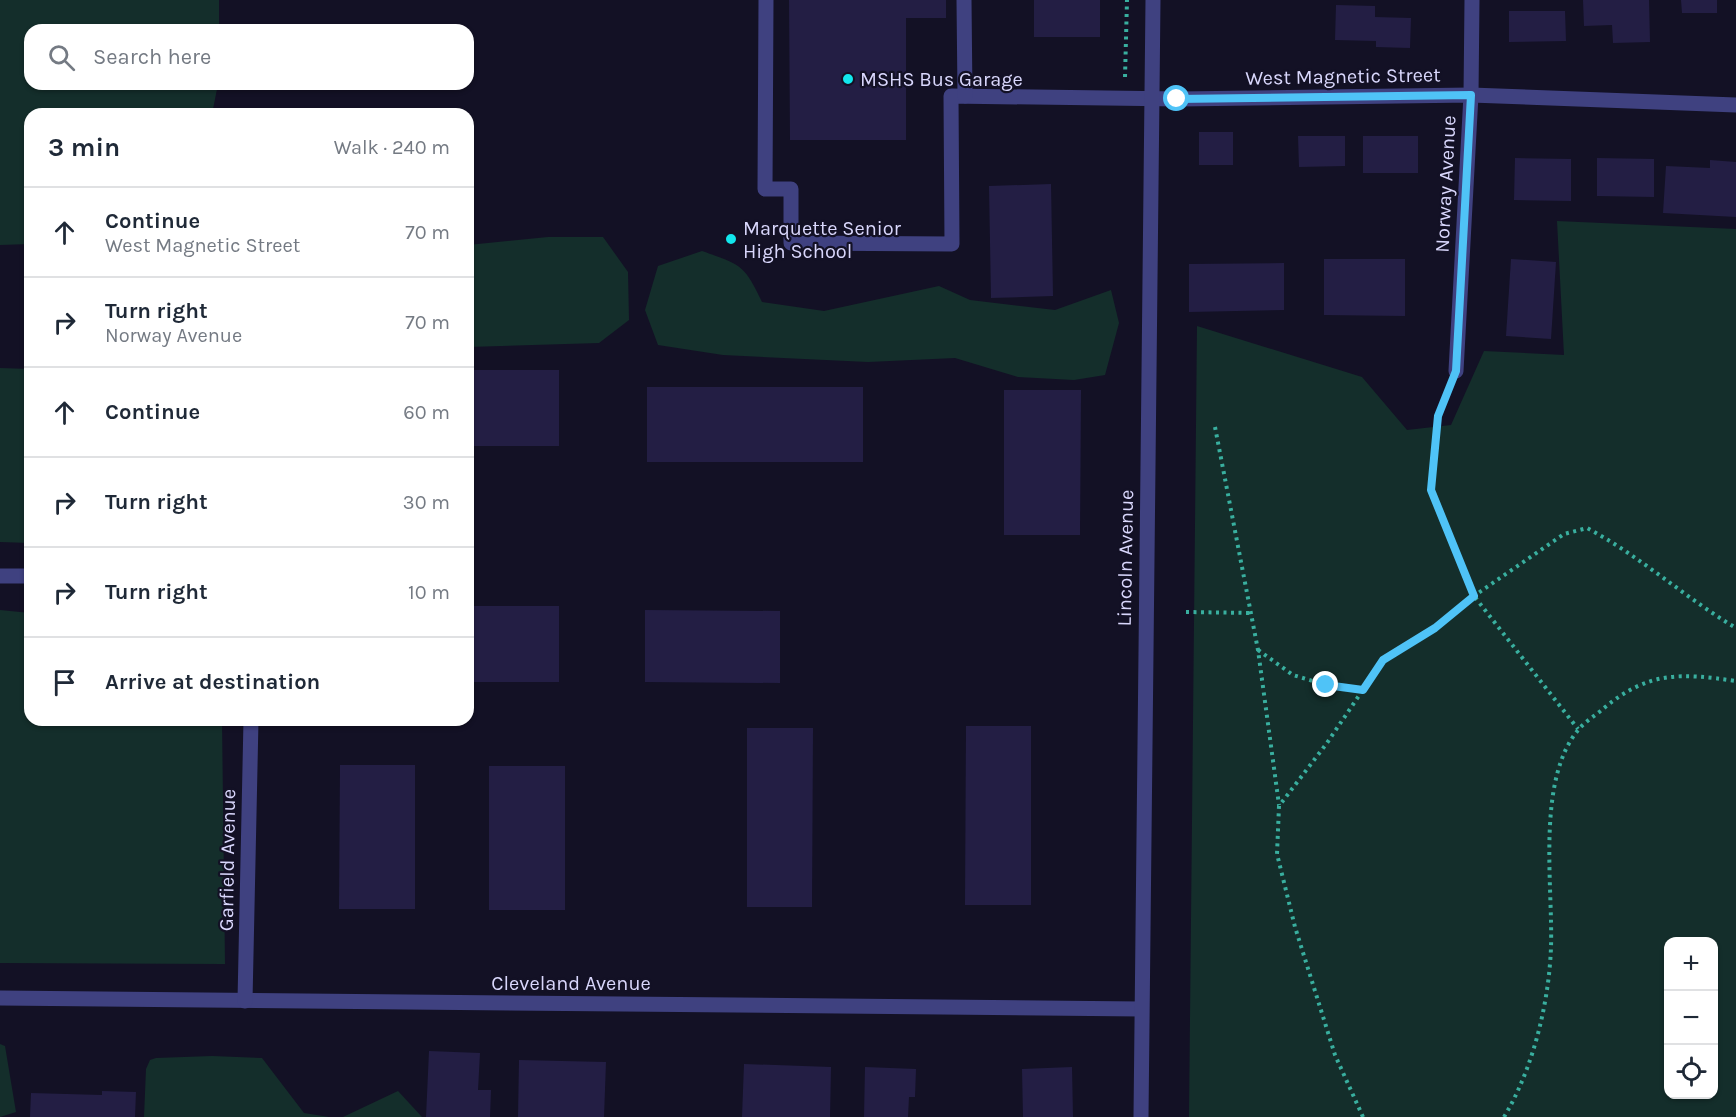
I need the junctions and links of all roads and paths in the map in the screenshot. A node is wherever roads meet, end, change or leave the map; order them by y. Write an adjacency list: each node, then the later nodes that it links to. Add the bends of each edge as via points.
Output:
1 (766, 0): 7 (street, via 765,189 791,189 791,243 952,244)
2 (964, 0): 7 (street)
3 (1127, 0): 8 (path, via 1126,70)
4 (1153, 0): 9 (street, Lincoln Avenue)
5 (1472, 0): 6 (street, Norway Avenue)
6 (1471, 95): 9 (street, West Magnetic Street); 10 (street, West Magnetic Street); 11 (street, Norway Avenue)
7 (958, 96): 8 (street, West Magnetic Street)
8 (1121, 99): 9 (street, West Magnetic Street)
9 (1151, 99): 27 (street, Lincoln Avenue)
10 (1736, 105)
11 (1456, 371): 15 (path, via 1438,416 1431,490)
12 (1215, 427): 17 (path)
13 (0, 576): 14 (street)
14 (24, 576)
15 (1474, 596): 18 (path, via 1564,534 1587,528 1618,545 1697,605); 21 (path, via 1435,628 1383,660); 23 (path)
16 (1186, 612): 17 (path)
17 (1251, 613): 19 (path)
18 (1736, 628)
19 (1258, 650): 21 (path, via 1293,675); 24 (path)
20 (1736, 681): 23 (path, via 1699,675 1649,679 1620,695)
21 (1363, 690): 24 (path)
22 (251, 726): 26 (street, Garfield Avenue)
23 (1578, 729): 30 (path, via 1559,767 1548,831 1551,949 1538,1039)
24 (1279, 806): 29 (path, via 1277,854 1294,927 1335,1055)
25 (0, 998): 26 (street, Cleveland Avenue)
26 (245, 1001): 27 (street, Cleveland Avenue)
27 (1141, 1009): 28 (street, Lincoln Avenue)
28 (1141, 1117)
29 (1363, 1117)
30 (1504, 1117)

